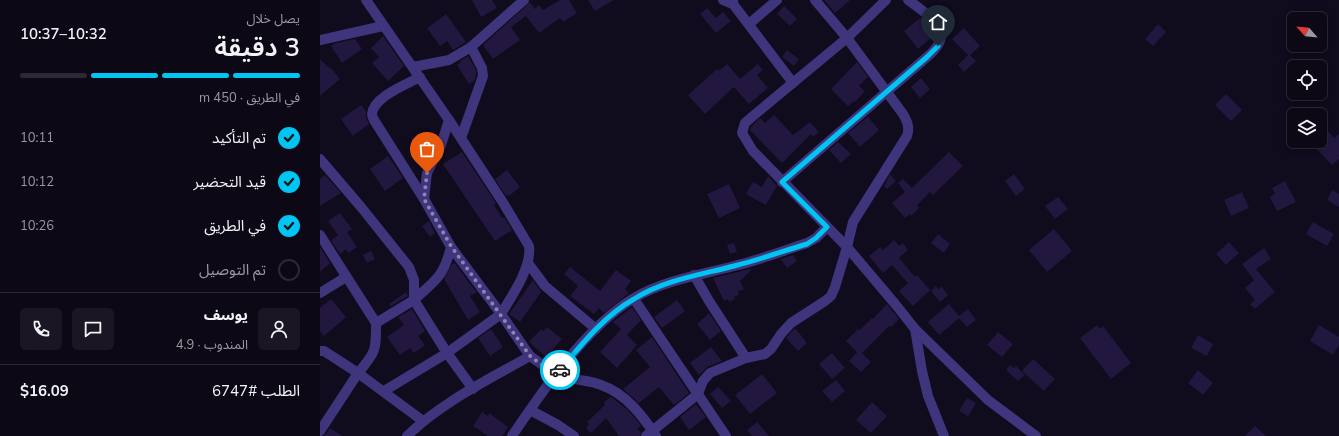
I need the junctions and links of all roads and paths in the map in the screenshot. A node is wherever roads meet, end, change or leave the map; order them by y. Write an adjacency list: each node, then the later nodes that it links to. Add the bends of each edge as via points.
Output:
1 (366, 0): 10 (street)
2 (524, 0): 13 (street)
3 (723, 0): 8 (street)
4 (777, 0): 9 (street)
5 (815, 0): 11 (street)
6 (886, 0): 11 (street)
7 (908, 0): 17 (street, via 936,24 942,37 934,51)
8 (733, 2): 9 (street)
9 (749, 24): 16 (street)
10 (383, 26): 12 (street); 14 (street)
11 (848, 38): 16 (street); 17 (street)
12 (320, 40)
13 (471, 47): 14 (street, via 449,60); 19 (street, via 482,68 483,76)
14 (413, 68): 15 (street)
15 (420, 77): 18 (street); 22 (street, via 380,99 372,114)
16 (793, 83): 21 (street, via 753,116 742,130 753,151)
17 (886, 92): 21 (street); 26 (street, via 907,122 908,132 856,217 851,228)
18 (449, 120): 19 (street); 22 (street, via 441,145 427,173)
19 (461, 138): 27 (street, via 529,246)
20 (320, 159): 32 (street, via 409,267 414,280)
21 (782, 182): 23 (street)
22 (424, 199): 25 (street)
23 (827, 227): 26 (street); 28 (street, via 807,244)
24 (320, 235): 29 (street)
25 (451, 246): 32 (street, via 442,273); 33 (street)
26 (848, 248): 36 (street); 40 (street, via 831,296 791,323 765,354)
27 (528, 263): 33 (street); 35 (street, via 545,286)
28 (694, 275): 31 (street); 40 (street)
29 (346, 277): 30 (street); 34 (street)
30 (320, 293)
31 (634, 298): 35 (street); 45 (street)
32 (414, 300): 34 (street); 38 (street)
33 (501, 314): 38 (street); 39 (street)
34 (376, 323): 41 (street, via 375,350)
35 (596, 329): 42 (street)
36 (915, 329): 54 (street, via 928,396); 55 (street, via 988,400)
37 (320, 350): 41 (street)
38 (448, 353): 43 (street); 44 (street)
39 (530, 356): 42 (street); 43 (street)
40 (746, 358): 45 (street, via 710,373 703,381)
41 (358, 373): 44 (street); 48 (street)
42 (557, 373): 46 (street); 49 (street, via 602,385 621,395 635,409)
43 (473, 389): 47 (street)
44 (384, 391): 47 (street)
45 (698, 394): 49 (street); 53 (street)
46 (530, 410): 51 (street); 52 (street)
47 (423, 421): 50 (street)
48 (320, 431)
49 (652, 434)
50 (407, 436)
51 (512, 436)
52 (574, 436)
53 (726, 436)
54 (944, 436)
55 (1036, 436)

